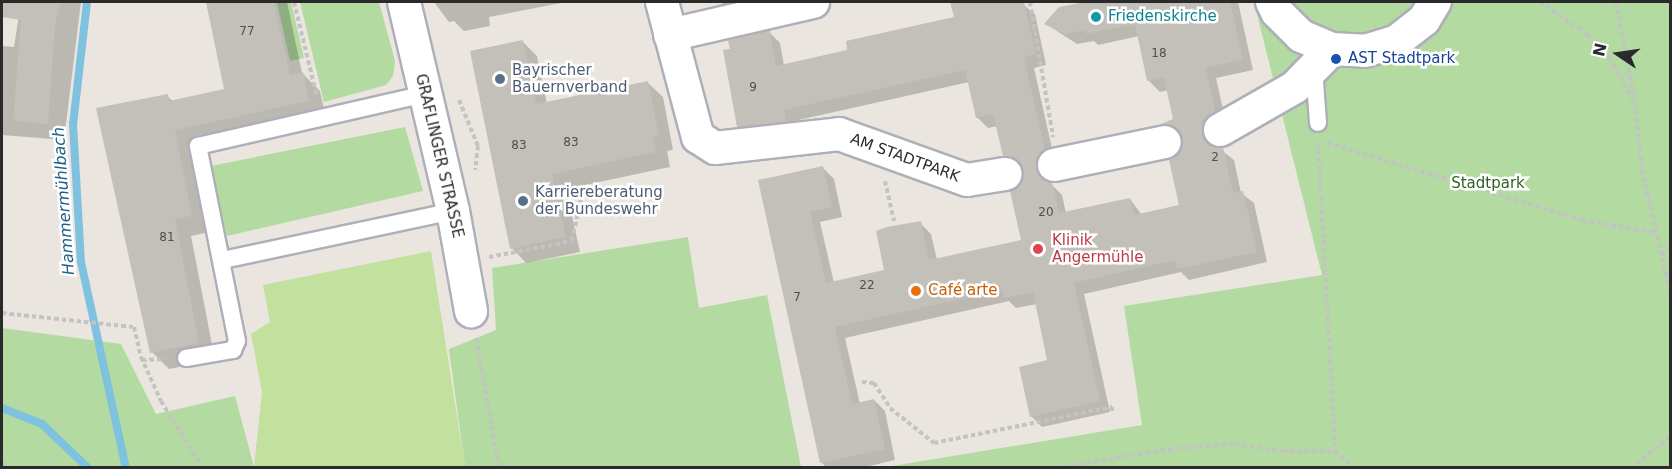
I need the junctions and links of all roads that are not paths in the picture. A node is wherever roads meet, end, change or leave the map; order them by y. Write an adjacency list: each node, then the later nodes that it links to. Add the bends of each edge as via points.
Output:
1 (404, 2): 8 (street, GRAFLINGER STRASSE)
2 (662, 2): 6 (street, AM STADTPARK)
3 (813, 2): 6 (street)
4 (1272, 2): 7 (street)
5 (1435, 2): 7 (street, via 1424,20 1397,40)
6 (670, 35): 13 (street, AM STADTPARK, via 698,137 716,148 839,134 966,180)
7 (1323, 59): 9 (lane); 10 (street, via 1295,87)
8 (424, 94): 14 (street, GRAFLINGER STRASSE); 15 (lane, via 198,146)
9 (1318, 123)
10 (1220, 130)
11 (1165, 142): 12 (street)
12 (1057, 164)
13 (1006, 174)
14 (453, 211): 15 (lane); 16 (street, GRAFLINGER STRASSE)
15 (223, 260): 17 (lane, via 237,341 233,350)
16 (471, 311)
17 (186, 358)

